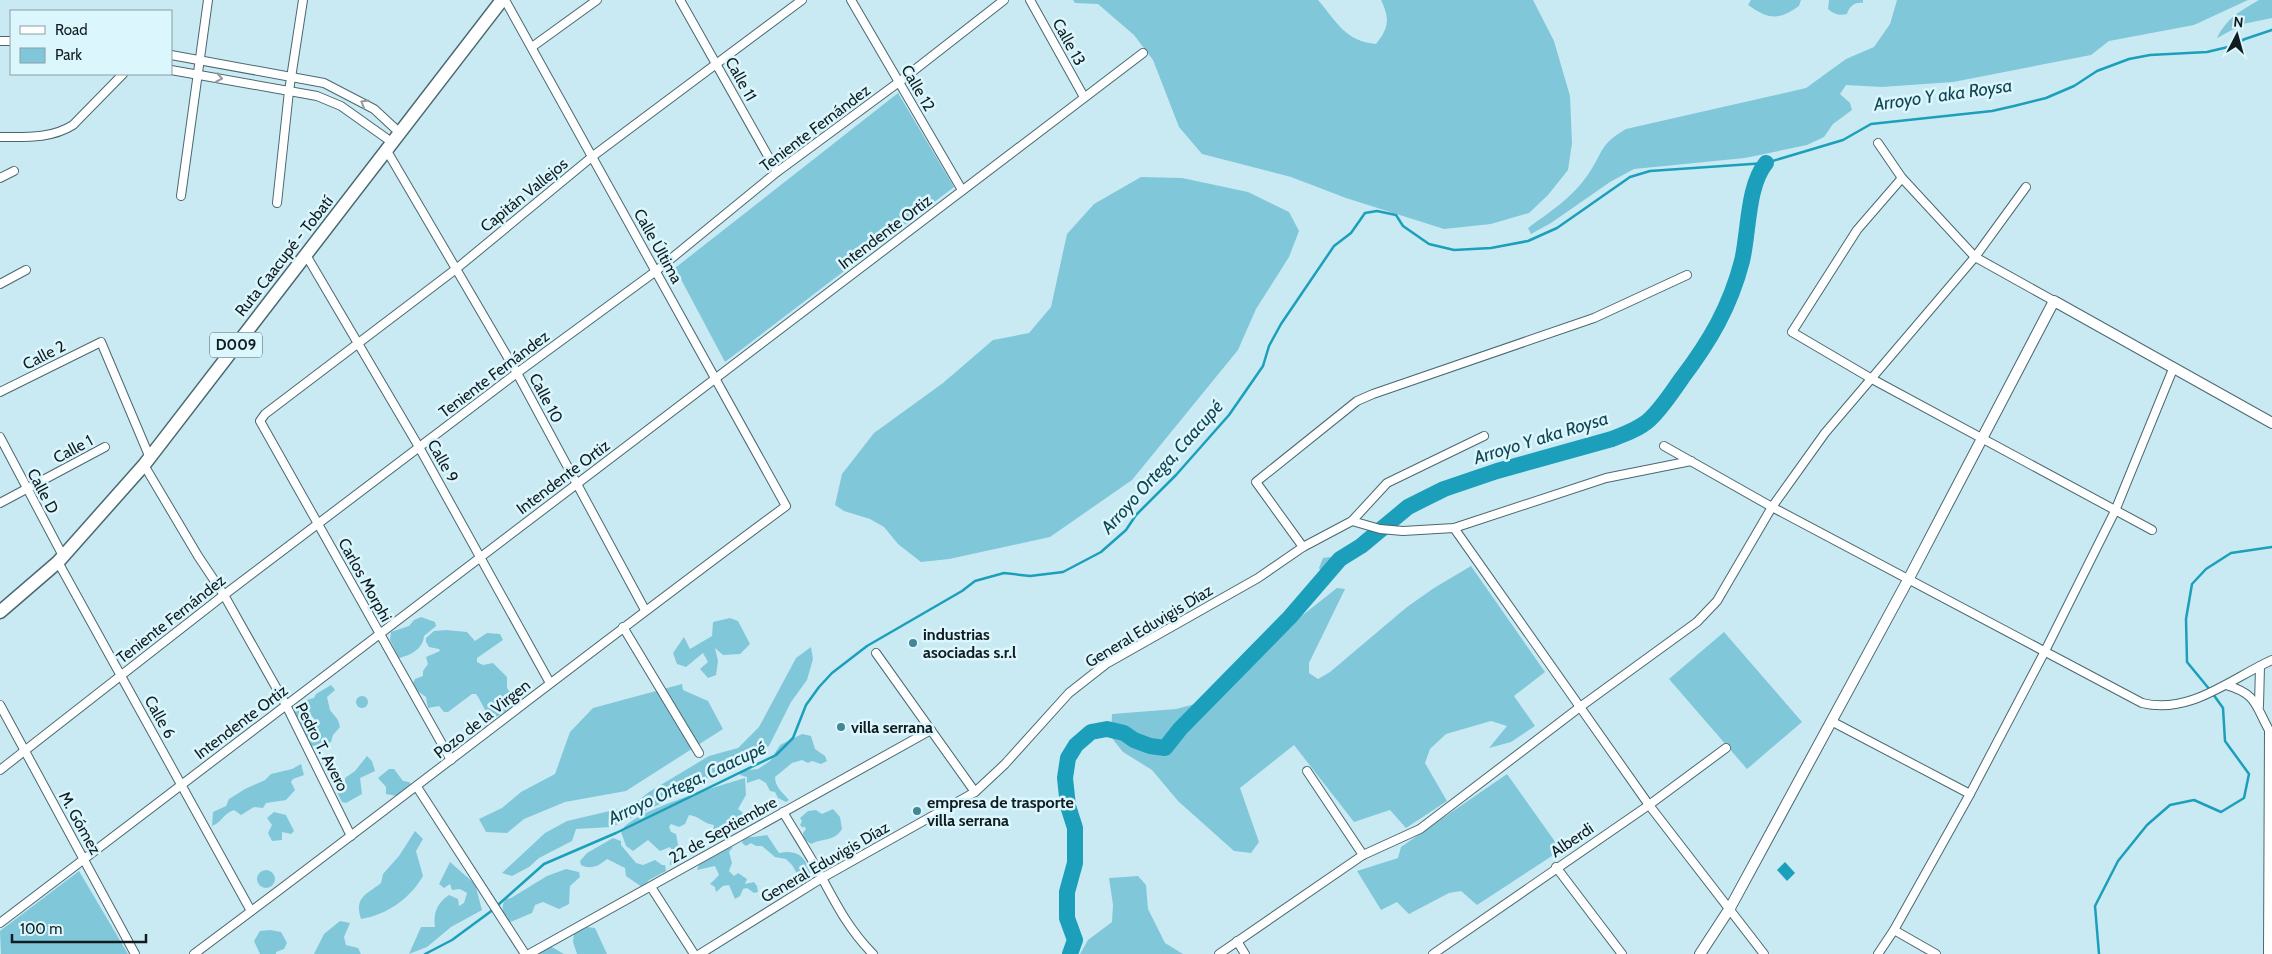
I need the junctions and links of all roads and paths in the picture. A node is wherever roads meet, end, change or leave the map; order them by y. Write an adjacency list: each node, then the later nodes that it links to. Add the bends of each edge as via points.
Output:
1 (208, 0): 13 (street)
2 (303, 0): 18 (street)
3 (504, 0): 10 (street, Calle Última); 23 (main road, Ruta Caacupé - Tobatí / D009)
4 (596, 0): 10 (street)
5 (680, 0): 14 (street, Calle 11)
6 (802, 0): 14 (street, Capitán Vallejos)
7 (851, 0): 19 (street, Calle 12)
8 (1004, 0): 19 (street, Teniente Fernández)
9 (1030, 0): 21 (street, Calle 13)
10 (532, 47): 25 (street, Calle Última)
11 (1143, 53): 21 (street, Intendente Ortiz)
12 (172, 55): 13 (street)
13 (200, 60): 16 (street); 18 (street)
14 (718, 65): 25 (street, Capitán Vallejos); 27 (street, Calle 11)
15 (172, 70): 16 (street)
16 (198, 74): 20 (street, one-way to 20); 32 (street)
17 (122, 75): 22 (street, via 73,125 64,130 50,135)
18 (292, 76): 20 (street); 23 (street, one-way to 18, via 374,109 333,86)
19 (899, 82): 27 (street, Teniente Fernández); 31 (street, Calle 12)
20 (289, 91): 23 (street, via 330,101); 33 (street)
21 (1084, 97): 31 (street, Intendente Ortiz)
22 (0, 137)
23 (394, 143): 34 (main road, Ruta Caacupé - Tobatí / D009); 36 (street, Calle 10)
24 (1878, 143): 29 (street)
25 (594, 156): 36 (street, Capitán Vallejos); 38 (street, Calle Última)
26 (14, 171): 28 (street)
27 (777, 172): 38 (street, Teniente Fernández)
28 (0, 178)
29 (1902, 178): 35 (street); 47 (street, via 1857,230 1792,332)
30 (2026, 188): 35 (street)
31 (962, 190): 46 (street, Intendente Ortiz)
32 (181, 196)
33 (277, 203)
34 (306, 255): 43 (street, Calle 9); 57 (main road, Ruta Caacupé - Tobatí / D009)
35 (1975, 257): 41 (street); 47 (street)
36 (456, 269): 43 (street, Capitán Vallejos); 45 (street, Calle 10)
37 (26, 270): 40 (street)
38 (656, 271): 45 (street, Teniente Fernández); 46 (street, Calle Última)
39 (1687, 275): 69 (street, via 1594,318 1357,402 1256,482)
40 (0, 284)
41 (2054, 301): 44 (street); 53 (street)
42 (101, 342): 48 (street, Calle 2); 57 (street, Pedro T. Avero)
43 (358, 342): 49 (street, Capitán Vallejos); 56 (street, Calle 9)
44 (2174, 369): 50 (street); 64 (street)
45 (517, 373): 56 (street, Teniente Fernández); 59 (street, Calle 10)
46 (716, 379): 59 (street, Intendente Ortiz); 62 (street, Calle Última)
47 (1872, 379): 53 (street); 63 (street, via 1825,432)
48 (0, 392)
49 (265, 414): 66 (street, Carlos Morphi, via 260,421)
50 (2272, 422)
51 (1484, 436): 65 (street, General Eduvigis Díaz, via 1387,483)
52 (0, 437): 60 (street, Calle D)
53 (1982, 439): 64 (street); 72 (street)
54 (1664, 446): 58 (street)
55 (106, 447): 60 (street, Calle 1)
56 (419, 447): 66 (street, Teniente Fernández); 71 (street, Calle 9)
57 (147, 461): 70 (main road, Ruta Caacupé - Tobatí / D009); 73 (street, Pedro T. Avero, via 198,556)
58 (1691, 461): 63 (street); 67 (street, via 1606,478)
59 (577, 484): 71 (street, Intendente Ortiz); 74 (street, Calle 10)
60 (26, 490): 61 (street, Calle 1); 70 (street, Calle D)
61 (0, 503)
62 (786, 506): 74 (street, Pozo de la Virgen)
63 (1772, 507): 72 (street); 88 (street, via 1717,601 1697,622)
64 (2116, 511): 68 (street); 79 (street)
65 (1352, 521): 67 (street, via 1402,531); 69 (street, General Eduvigis Díaz)
66 (318, 524): 73 (street, Teniente Fernández); 77 (street, Carlos Morphi)
67 (1454, 528): 88 (street)
68 (2152, 530)
69 (1303, 547): 100 (street, General Eduvigis Díaz, via 1258,578 1106,664 1070,693)
70 (63, 557): 75 (main road, D009); 82 (street, Calle 6)
71 (481, 557): 77 (street, Intendente Ortiz); 83 (street, Calle 9)
72 (1908, 580): 79 (street); 89 (street)
73 (224, 595): 82 (street, Teniente Fernández); 86 (street, Pedro T. Avero)
74 (645, 610): 76 (street, Pozo de la Virgen)
75 (0, 612)
76 (623, 627): 83 (street, Pozo de la Virgen); 94 (street)
77 (380, 634): 86 (street, Intendente Ortiz); 95 (street, Carlos Morphi)
78 (876, 653): 90 (street)
79 (2044, 653): 84 (street, via 2142,703 2157,707 2178,706); 101 (street)
80 (2272, 660): 81 (street)
81 (2260, 666): 84 (street); 87 (street)
82 (121, 676): 93 (street, Teniente Fernández); 98 (street, Calle 6)
83 (550, 684): 95 (street, Pozo de la Virgen)
84 (2226, 685): 87 (street, via 2246,693)
85 (0, 705): 93 (street, M. Gómez)
86 (286, 705): 98 (street, Intendente Ortiz); 104 (street, Pedro T. Avero)
87 (2259, 706): 91 (street)
88 (1580, 707): 102 (street); 105 (street, via 1420,828)
89 (1831, 721): 101 (street); 111 (street)
90 (931, 730): 100 (street); 103 (street, 22 de Septiembre)
91 (2270, 730): 107 (street)
92 (1726, 748): 102 (street, Alberdi)
93 (25, 751): 96 (street, Teniente Fernández); 106 (street, M. Gómez)
94 (699, 753)
95 (451, 760): 99 (street, Pozo de la Virgen)
96 (0, 770)
97 (1307, 771): 105 (street)
98 (182, 784): 106 (street, Intendente Ortiz); 112 (street, Calle 6)
99 (417, 787): 104 (street, Pozo de la Virgen); 118 (street)
100 (975, 792): 109 (street, General Eduvigis Díaz)
101 (1970, 794): 114 (street)
102 (1649, 805): 108 (street, Alberdi); 111 (street)
103 (783, 812): 109 (street); 110 (street, 22 de Septiembre)
104 (351, 836): 112 (street, Pozo de la Virgen)
105 (1364, 855): 115 (street)
106 (84, 858): 113 (street, Intendente Ortiz); 116 (street, M. Gómez)
107 (2270, 865): 131 (street)
108 (1556, 867): 125 (street, Alberdi); 126 (street)
109 (822, 878): 121 (street, General Eduvigis Díaz); 122 (street, via 854,934)
110 (651, 887): 119 (street, 22 de Septiembre); 120 (street)
111 (1730, 908): 127 (street); 128 (street)
112 (251, 911): 117 (street, Pozo de la Virgen)
113 (0, 923)
114 (1894, 930): 129 (street); 130 (street)
115 (1237, 941): 123 (street); 124 (street)
116 (135, 954)
117 (194, 954)
118 (525, 954)
119 (529, 954)
120 (694, 954)
121 (700, 954)
122 (873, 954)
123 (1219, 954)
124 (1245, 954)
125 (1433, 954)
126 (1622, 954)
127 (1700, 954)
128 (1764, 954)
129 (1878, 954)
130 (1936, 954)
131 (2268, 954)

